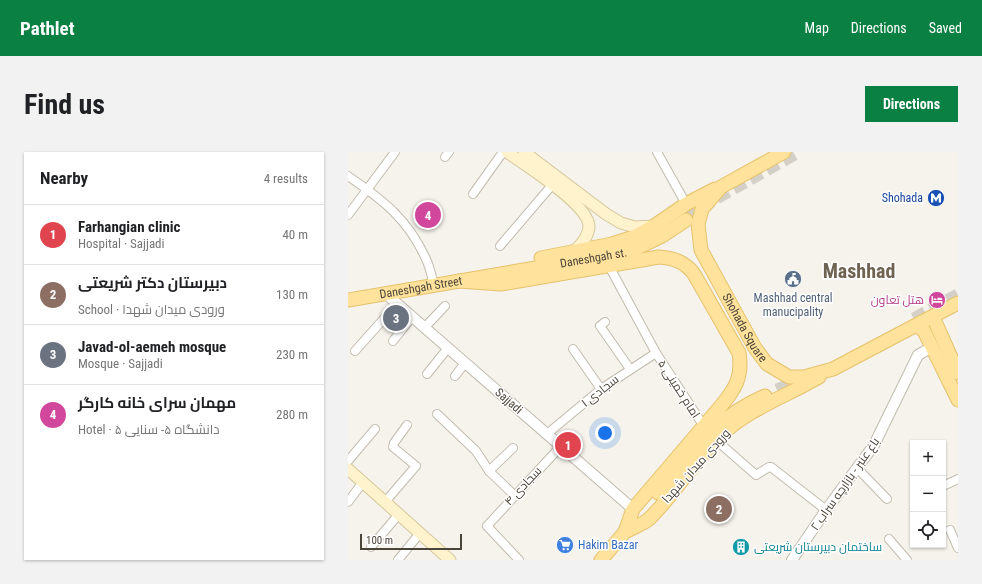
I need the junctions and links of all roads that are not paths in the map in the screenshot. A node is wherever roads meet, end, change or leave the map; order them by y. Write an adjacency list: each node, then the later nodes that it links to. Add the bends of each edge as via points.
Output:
1 (394, 152): 10 (street)
2 (503, 152): 11 (street)
3 (507, 152): 8 (main road)
4 (657, 152): 12 (street)
5 (784, 152): 9 (main road, Shohada Square)
6 (528, 153): 15 (main road, via 606,214 626,225)
7 (348, 176): 10 (street)
8 (552, 185): 16 (street); 17 (main road, via 580,207 588,220 589,227 583,241)
9 (721, 186): 12 (main road); 40 (main road, Shohada Square, via 702,209 698,224 701,250 755,348 767,364 789,377 804,377)
10 (367, 189): 13 (street); 21 (street, via 392,208 411,232 427,260)
11 (473, 194)
12 (686, 204): 15 (main road)
13 (348, 215)
14 (686, 220): 19 (main road, Daneshgah st., via 662,236 629,252)
15 (654, 226): 17 (main road, via 634,237)
16 (500, 246)
17 (573, 253): 20 (main road, via 498,265)
18 (608, 266): 20 (main road, via 501,284); 37 (street, امام خمینی ۵); 49 (main road, via 666,257 688,266 694,274 739,353 741,366 732,392)
19 (494, 275): 20 (main road, Daneshgah Street)
20 (459, 281): 21 (main road, Daneshgah Street)
21 (434, 286): 22 (main road, Daneshgah Street)
22 (386, 294): 23 (main road, Daneshgah Street); 25 (street, Sajjadi)
23 (348, 300)
24 (958, 303): 27 (main road, Shohada Square)
25 (397, 304): 28 (street, Sajjadi); 36 (street)
26 (445, 306): 31 (street)
27 (933, 317): 30 (main road, Shohada Square); 41 (main road)
28 (412, 318): 31 (street, Sajjadi); 32 (street)
29 (605, 322): 39 (street, via 600,326)
30 (917, 326): 33 (main road, via 924,331); 40 (main road, Shohada Square)
31 (424, 328): 34 (street, Sajjadi)
32 (393, 341)
33 (932, 347): 46 (main road); 56 (street, باغ عنبر - بازارچه سراب ۲, via 918,355 874,445)
34 (448, 348): 38 (street, Sajjadi); 42 (street)
35 (573, 349): 44 (street)
36 (356, 351)
37 (656, 353): 39 (street, سجادی ۱); 49 (street, امام خمینی ۵)
38 (465, 363): 43 (street); 51 (street, Sajjadi)
39 (630, 369): 44 (street, سجادی ۱)
40 (833, 369): 52 (main road, ورودی میدان شهدا, via 787,396 753,410)
41 (958, 373)
42 (427, 374)
43 (454, 376)
44 (601, 389): 51 (street, سجادی ۱)
45 (777, 390): 67 (main road, via 748,402 710,431)
46 (958, 400)
47 (437, 414): 58 (street, via 476,451)
48 (407, 425): 65 (street, via 393,447 416,466)
49 (703, 425): 67 (main road)
50 (375, 429): 55 (street)
51 (547, 434): 53 (street, Sajjadi)
52 (716, 440): 66 (street, via 756,475 771,467); 70 (main road, ورودی میدان شهدا, via 648,519)
53 (561, 446): 62 (street, سجادی ۴); 67 (street, Sajjadi)
54 (513, 448): 58 (street)
55 (348, 461)
56 (857, 468): 63 (street); 66 (street, باغ عنبر - بازارچه سراب ۲)
57 (348, 469): 60 (main road)
58 (489, 470): 62 (street)
59 (958, 479): 61 (street)
60 (362, 482): 64 (street); 65 (main road)
61 (946, 485)
62 (514, 495): 77 (street, سجادی ۴, via 487,526)
63 (887, 499)
64 (348, 502)
65 (385, 502): 68 (main road)
66 (826, 510): 79 (street, باغ عنبر - بازارچه سراب ۲)
67 (637, 511): 70 (main road)
68 (398, 514): 71 (main road); 73 (street)
69 (950, 530): 74 (street)
70 (625, 532): 78 (main road)
71 (420, 533): 75 (main road); 76 (street)
72 (889, 539): 80 (street)
73 (371, 547)
74 (958, 548)
75 (446, 559)
76 (398, 560)
77 (519, 560)
78 (601, 560)
79 (792, 560)
80 (907, 560)

